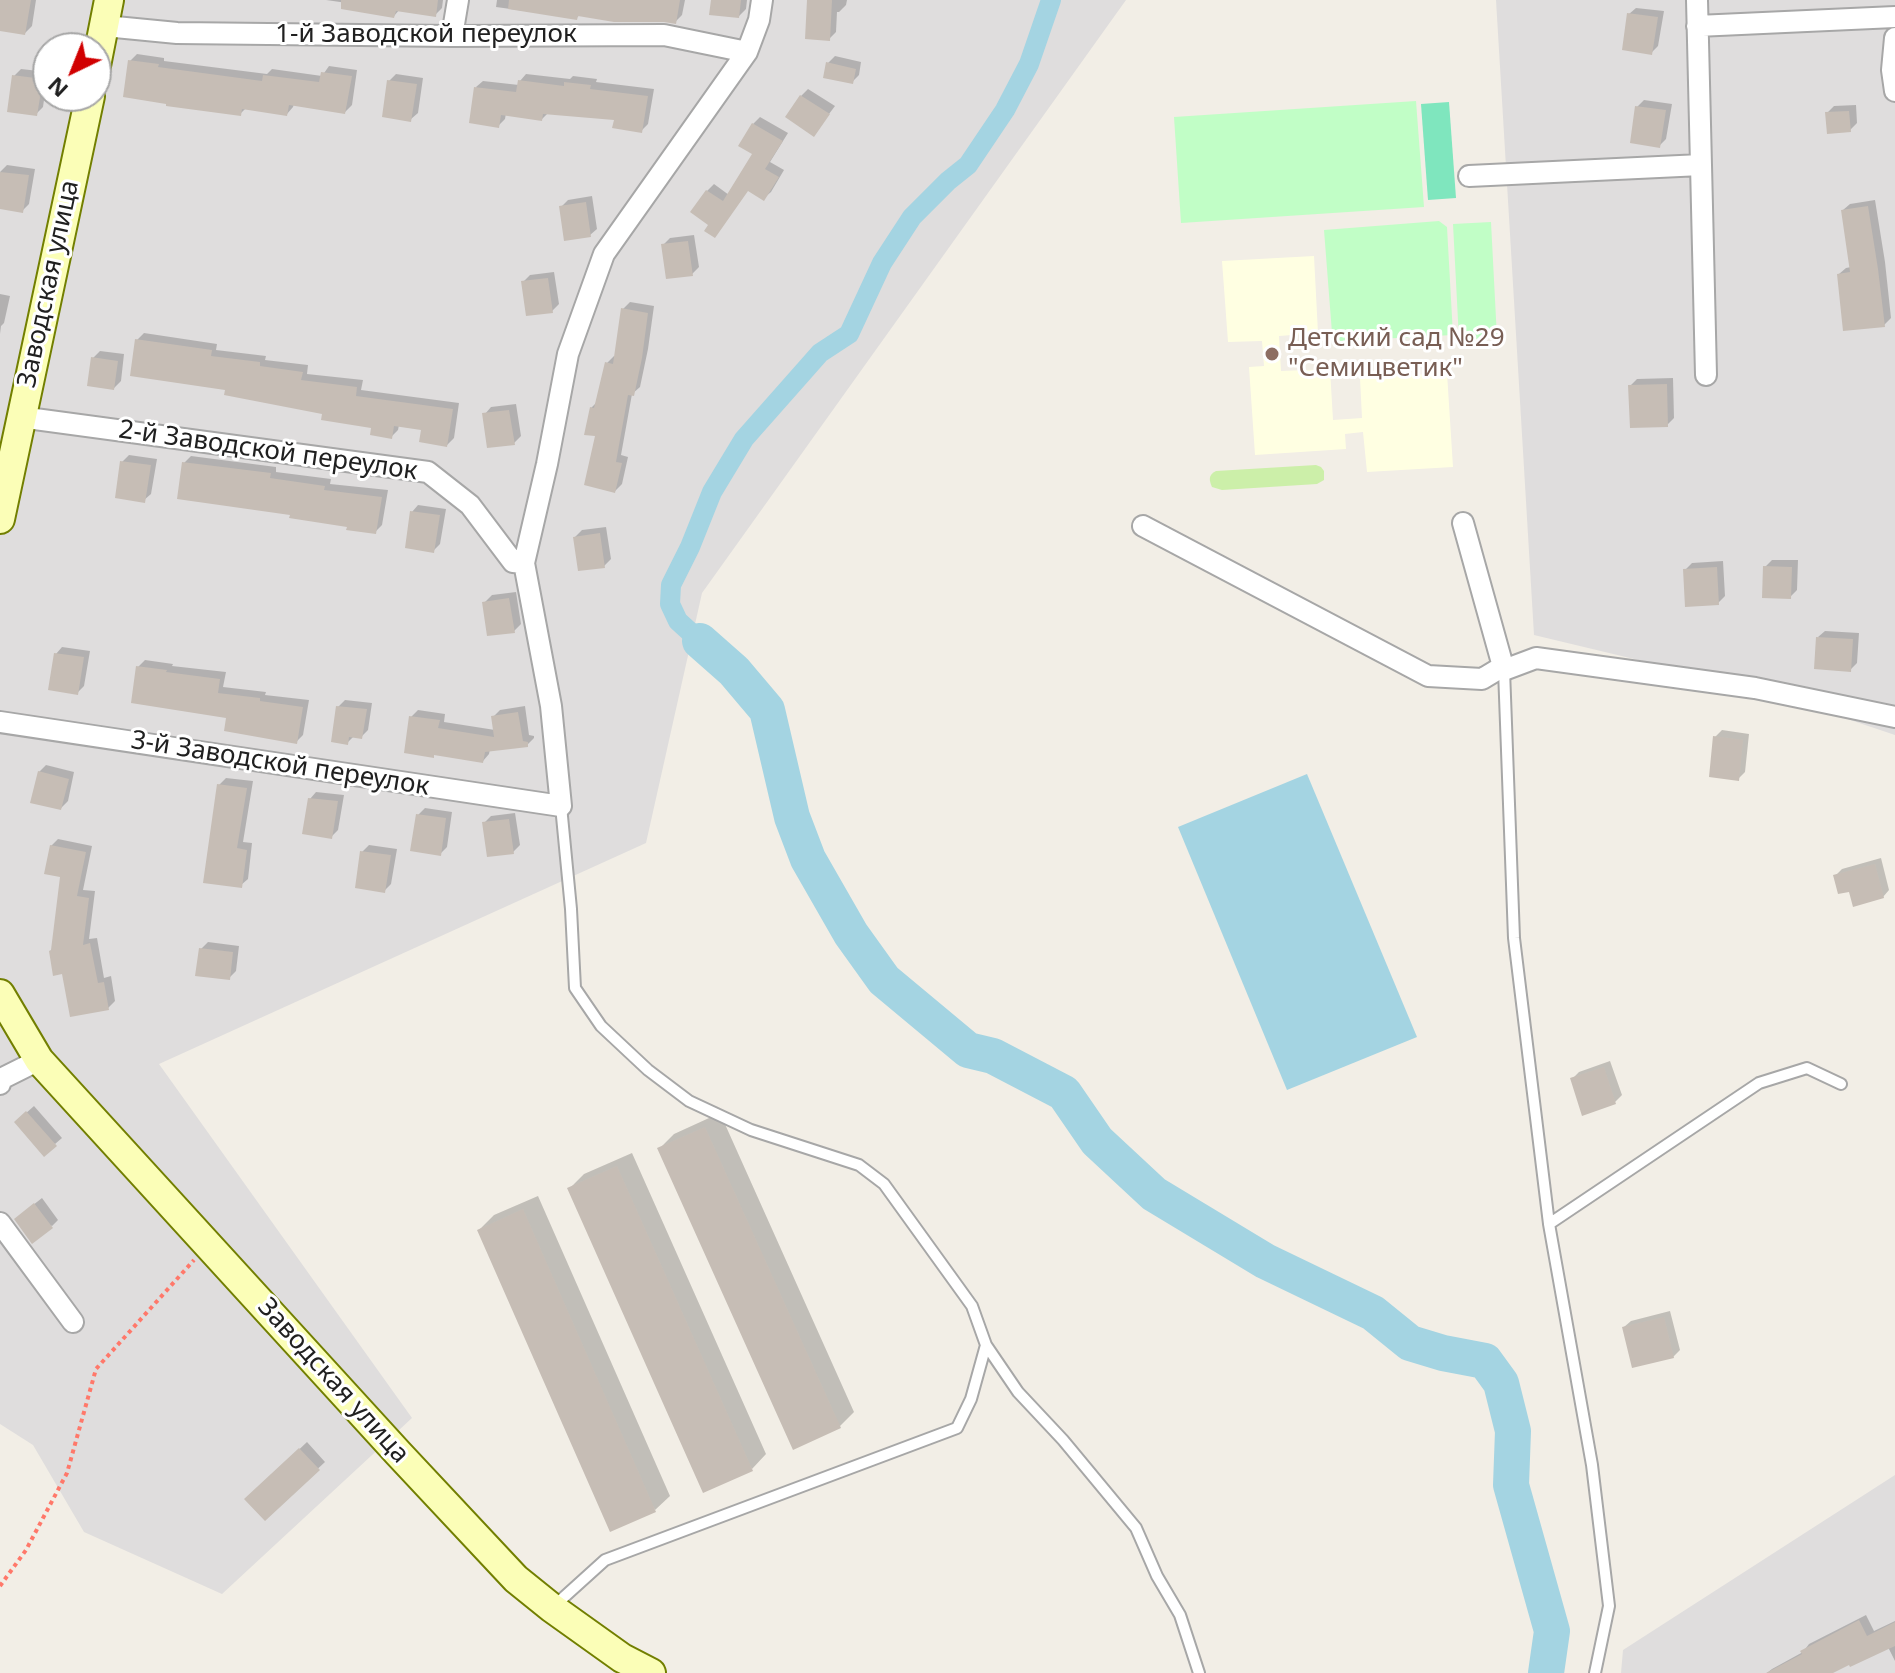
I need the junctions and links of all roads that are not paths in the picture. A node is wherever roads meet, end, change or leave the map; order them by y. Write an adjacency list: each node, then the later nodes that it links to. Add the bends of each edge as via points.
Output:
1 (458, 0): 7 (street)
2 (762, 0): 9 (street)
3 (1697, 0): 6 (street)
4 (107, 13): 7 (street, 1-й Заводской переулок, via 177,33)
5 (1895, 17): 6 (street)
6 (1697, 26): 12 (street)
7 (452, 36): 9 (street, 1-й Заводской переулок, via 664,35)
8 (1895, 38): 10 (street)
9 (747, 52): 19 (street, via 604,254 568,354)
10 (1895, 91)
11 (87, 112): 15 (main road, Заводская улица)
12 (1701, 165): 13 (street); 14 (street)
13 (1469, 176)
14 (1706, 375)
15 (20, 417): 16 (main road, Заводская улица); 19 (street, 2-й Заводской переулок, via 428,472 470,505 513,562)
16 (0, 519)
17 (1463, 523): 20 (street)
18 (1143, 526): 20 (street, via 1428,676 1482,679)
19 (524, 563): 23 (street, via 551,706)
20 (1504, 670): 21 (street, via 1536,658 1755,688); 29 (lane, via 1514,938)
21 (1895, 717)
22 (0, 722): 23 (street, 3-й Заводской переулок)
23 (561, 806): 31 (lane, via 575,988 601,1026 689,1101 751,1130 859,1165 884,1184 972,1306)
24 (0, 994): 25 (main road, Заводская улица)
25 (39, 1060): 26 (street); 32 (main road, Заводская улица, via 506,1567)
26 (0, 1084)
27 (1841, 1084): 29 (lane, via 1807,1068 1759,1083)
28 (0, 1223): 30 (street)
29 (1549, 1224): 35 (lane, via 1592,1465 1609,1606)
30 (73, 1322)
31 (986, 1345): 32 (lane, via 957,1428 605,1560); 34 (lane, via 1018,1392 1136,1528 1180,1615)
32 (552, 1608): 33 (main road, Заводская улица)
33 (651, 1673)
34 (1199, 1673)
35 (1595, 1673)

